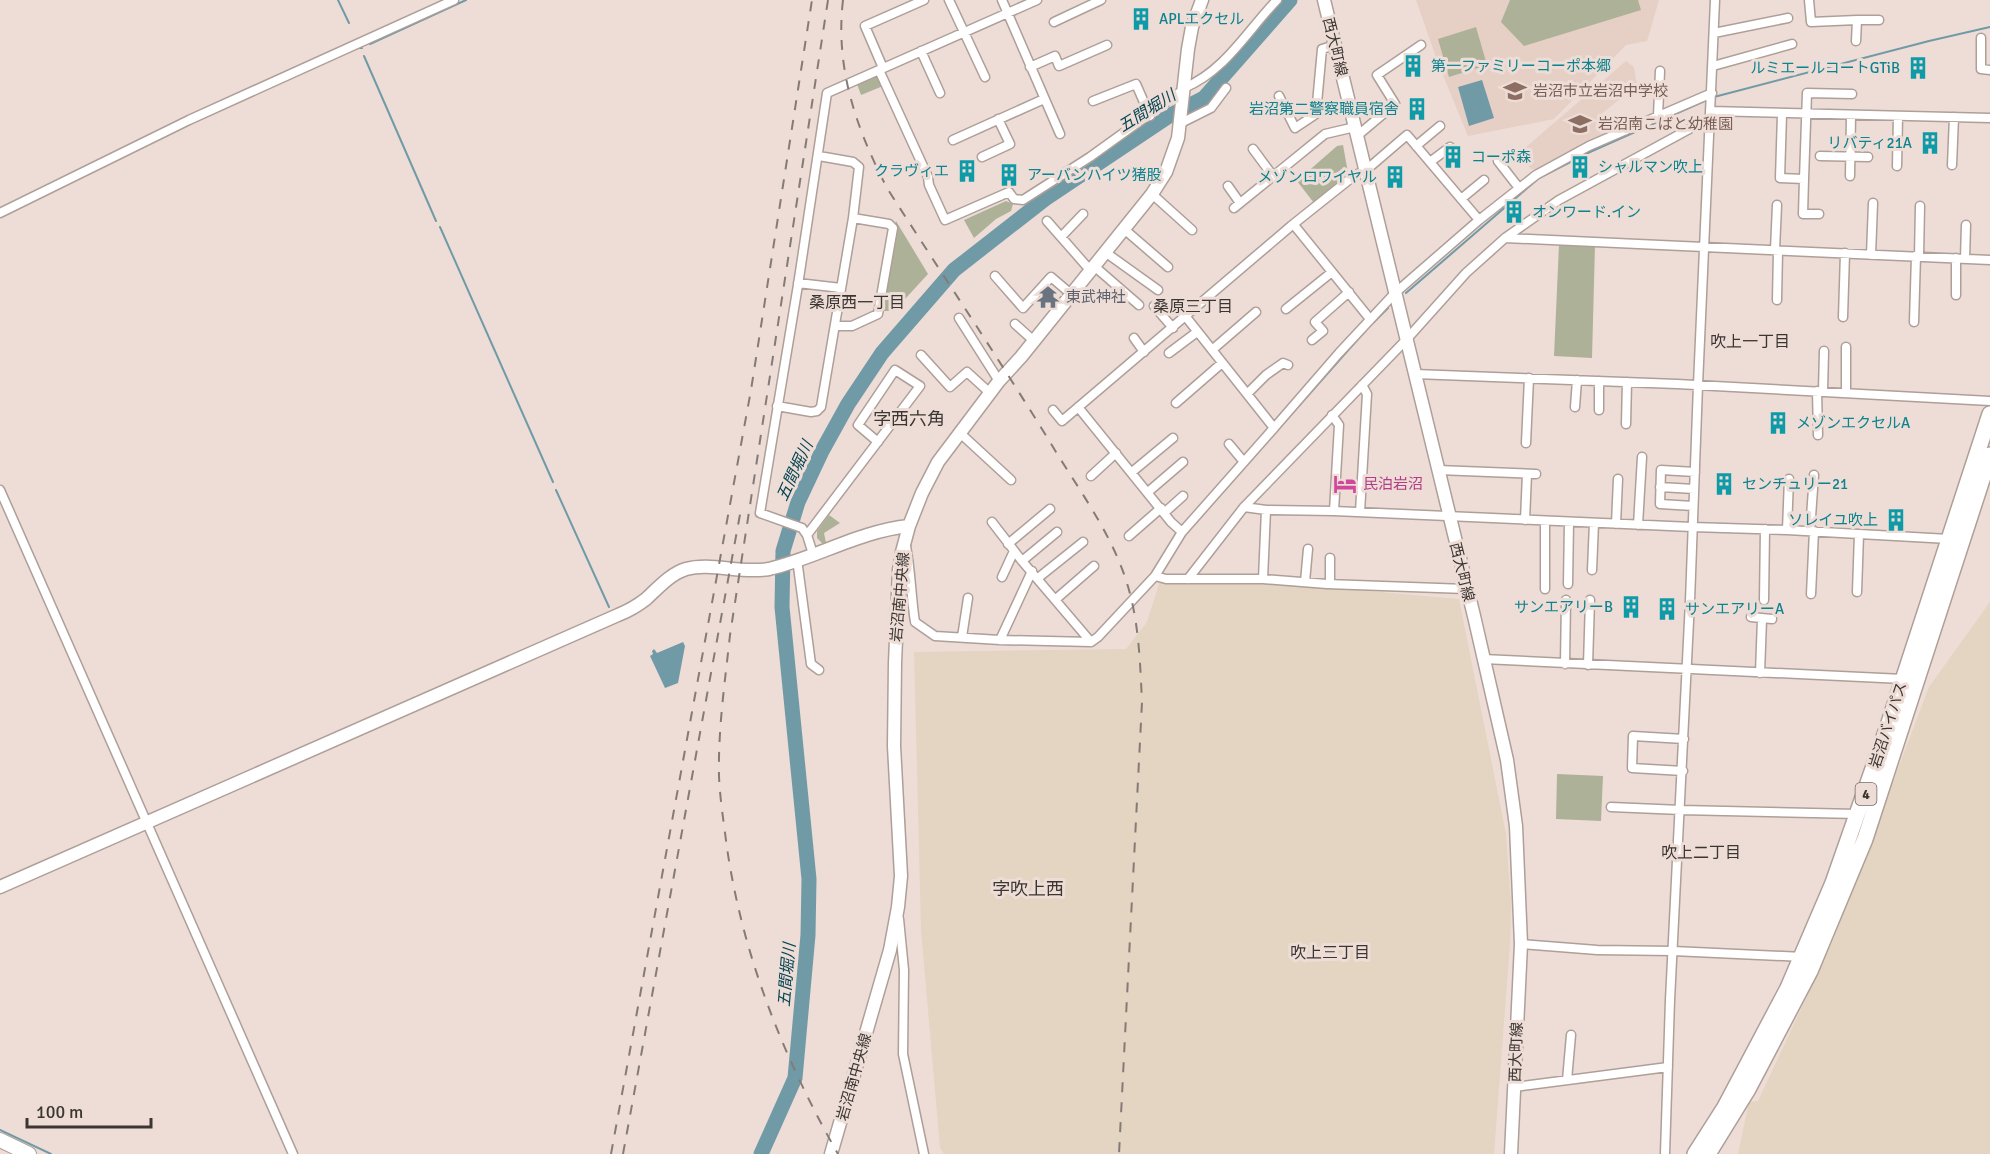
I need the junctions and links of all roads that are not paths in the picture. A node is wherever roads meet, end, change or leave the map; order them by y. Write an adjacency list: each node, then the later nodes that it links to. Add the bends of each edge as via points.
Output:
1 (454, 0): 80 (street, via 189,120)
2 (924, 0): 28 (street, via 865,26)
3 (949, 0): 17 (street)
4 (1002, 0): 12 (street)
5 (1037, 0): 12 (street)
6 (1101, 0): 16 (street)
7 (1202, 0): 33 (street, via 1192,27)
8 (1277, 0): 33 (street, via 1226,60)
9 (1324, 0): 23 (street, 西大町線)
10 (1715, 0): 18 (street)
11 (1809, 0): 14 (street, via 1811,21)
12 (1007, 13): 17 (street); 27 (street)
13 (1788, 18): 18 (street)
14 (1857, 20): 15 (street); 20 (street)
15 (1879, 20)
16 (1054, 22)
17 (963, 32): 25 (street); 31 (street)
18 (1714, 33): 26 (street)
19 (1981, 38): 29 (street, via 1981,69)
20 (1856, 41)
21 (1792, 44): 26 (street)
22 (1107, 45): 27 (street, via 1059,66 1055,56)
23 (1335, 45): 36 (street, via 1323,49 1316,114 1295,128); 53 (street, 西大町線)
24 (1421, 45): 53 (street, via 1377,75 1395,104)
25 (921, 51): 28 (street); 34 (street)
26 (1713, 66): 37 (street)
27 (1030, 67): 38 (street)
28 (881, 69): 44 (street, via 945,220 1009,192 1014,200 1023,200); 59 (street, via 827,93)
29 (1990, 70)
30 (1660, 71): 45 (street)
31 (985, 77)
32 (1226, 88): 51 (street, via 1211,108)
33 (1184, 91): 44 (street); 51 (street, 岩沼南中央線)
34 (940, 93)
35 (1852, 94): 42 (street, via 1807,93)
36 (1279, 96)
37 (1712, 96): 40 (street); 45 (street)
38 (1044, 99): 49 (street); 54 (street)
39 (1093, 101): 44 (street, via 1136,84)
40 (1710, 111): 41 (street); 50 (street)
41 (1782, 114): 42 (street); 71 (street, via 1780,178)
42 (1806, 114): 43 (street); 71 (street)
43 (1851, 115): 46 (street); 61 (street)
44 (1150, 116)
45 (1658, 116): 74 (street, via 1589,146)
46 (1898, 117): 47 (street); 67 (street)
47 (1954, 117): 48 (street); 66 (street)
48 (1990, 117)
49 (998, 119): 55 (street); 62 (street, via 1010,144)
50 (1710, 121): 91 (street, via 1559,200); 92 (street)
51 (1180, 122): 75 (street, 岩沼南中央線, via 1174,154)
52 (1440, 126): 56 (street)
53 (1356, 131): 68 (street, 西大町線); 69 (street, via 1325,134)
54 (1060, 134)
55 (952, 140)
56 (1416, 146): 65 (street); 68 (street, via 1407,135)
57 (1450, 147): 65 (street)
58 (1253, 149): 69 (street)
59 (819, 156): 83 (street, via 858,164); 104 (street)
60 (1820, 156): 61 (street)
61 (1850, 156): 63 (street); 70 (street)
62 (982, 157)
63 (1868, 157)
64 (1498, 161): 74 (street)
65 (1430, 162): 76 (street)
66 (1952, 165)
67 (1897, 166)
68 (1365, 171): 86 (street); 108 (street, 西大町線)
69 (1273, 176): 73 (street, via 1237,205)
70 (1850, 176)
71 (1804, 179): 82 (street, via 1803,214)
72 (1484, 180): 76 (street)
73 (1228, 186)
74 (1519, 188): 84 (street)
75 (1152, 194): 88 (street, 岩沼南中央線); 89 (street)
76 (1461, 199): 84 (street)
77 (1873, 203): 96 (street)
78 (1777, 205): 93 (street)
79 (1920, 206): 97 (street)
80 (0, 213)
81 (1083, 214): 90 (street)
82 (1819, 214)
83 (853, 218): 105 (street); 122 (street, via 893,228 878,314 852,326)
84 (1479, 220): 108 (street)
85 (1047, 221): 90 (street)
86 (1294, 225): 102 (street); 116 (street)
87 (1966, 225): 98 (street)
88 (1124, 229): 94 (street, 岩沼南中央線); 100 (street)
89 (1192, 230)
90 (1062, 237): 101 (street)
91 (1505, 238): 92 (street); 127 (street, via 1466,273)
92 (1705, 246): 93 (street); 144 (street)
93 (1777, 250): 95 (street); 111 (street)
94 (1105, 252): 101 (street, 岩沼南中央線); 106 (street)
95 (1845, 254): 96 (street); 117 (street)
96 (1871, 255): 97 (street)
97 (1917, 257): 98 (street); 120 (street)
98 (1961, 259): 99 (street); 110 (street)
99 (1990, 260)
100 (1168, 267)
101 (1092, 268): 109 (street, 岩沼南中央線); 112 (street)
102 (1332, 272): 107 (street); 114 (street)
103 (995, 276): 109 (street, via 1023,308 1051,277)
104 (798, 283): 105 (street); 151 (street)
105 (841, 288): 122 (street)
106 (1158, 290)
107 (1349, 292): 119 (street); 126 (street, via 1315,321 1323,331)
108 (1395, 293): 119 (street); 127 (street, 西大町線)
109 (1071, 294): 128 (street, 岩沼南中央線)
110 (1956, 295)
111 (1777, 300)
112 (1139, 305)
113 (1154, 306): 123 (street)
114 (1287, 309)
115 (1256, 312): 130 (street)
116 (1186, 317): 123 (street); 124 (street)
117 (1844, 317)
118 (959, 318): 140 (street)
119 (1370, 319): 160 (street)
120 (1914, 322)
121 (1015, 324): 128 (street)
122 (835, 326): 151 (street, via 821,407 811,412)
123 (1173, 328): 132 (street)
124 (1197, 332): 130 (street); 133 (street)
125 (1134, 338): 132 (street)
126 (1312, 340)
127 (1406, 340): 137 (street, 西大町線); 143 (street)
128 (1034, 341): 140 (street, 岩沼南中央線)
129 (1846, 347): 146 (street)
130 (1212, 350): 135 (street)
131 (1824, 351): 145 (street)
132 (1144, 352): 152 (street)
133 (1169, 352)
134 (921, 356): 147 (street, via 950,387 967,372)
135 (1222, 363): 148 (street); 150 (street)
136 (1288, 365): 148 (street, via 1283,363 1266,375)
137 (1415, 374): 138 (street); 172 (street, 西大町線)
138 (1531, 379): 139 (street); 155 (street); 165 (street)
139 (1577, 380): 141 (street); 153 (street)
140 (999, 381): 147 (street, 岩沼南中央線)
141 (1599, 381): 142 (street); 156 (street)
142 (1627, 382): 144 (street); 159 (street)
143 (1362, 385): 158 (street); 191 (street, via 1367,394)
144 (1698, 385): 145 (street); 174 (street)
145 (1820, 391): 146 (street); 162 (street)
146 (1846, 392): 149 (street)
147 (990, 393): 161 (street, 岩沼南中央線)
148 (1247, 394): 160 (street)
149 (1990, 401)
150 (1176, 403)
151 (777, 406): 204 (street, via 760,513)
152 (1078, 407): 154 (street, via 1062,421); 167 (street)
153 (1575, 407)
154 (1053, 410)
155 (1532, 410)
156 (1599, 410)
157 (1990, 414): 210 (highway, 岩沼バイパス / 4)
158 (1332, 415): 186 (street); 190 (street, via 1339,425)
159 (1626, 424)
160 (1274, 428): 171 (street)
161 (960, 432): 179 (street); 200 (street, 岩沼南中央線, via 933,472)
162 (1818, 435)
163 (1173, 438): 173 (street)
164 (878, 442): 164 (street, via 920,386 895,370 858,425); 204 (street)
165 (1526, 443)
166 (1229, 444): 171 (street)
167 (1116, 453): 173 (street); 176 (street)
168 (1990, 455): 274 (highway, 岩沼バイパス / 4, via 1865,839 1810,970 1753,1080)
169 (1642, 457): 199 (street)
170 (1183, 462): 183 (street)
171 (1244, 462): 207 (street)
172 (1438, 470): 192 (street, 西大町線); 193 (street, via 1531,474)
173 (1132, 472): 183 (street)
174 (1695, 472): 180 (street, via 1661,470); 181 (street)
175 (1814, 475): 205 (street)
176 (1091, 476)
177 (1618, 479): 198 (street)
178 (1789, 479): 203 (street)
179 (1011, 480)
180 (1660, 487): 181 (street); 185 (street, via 1660,504)
181 (1694, 489): 185 (street)
182 (0, 490): 256 (street)
183 (1148, 492): 189 (street)
184 (1183, 496): 189 (street)
185 (1693, 506): 201 (street)
186 (1244, 507): 188 (street); 224 (street)
187 (1050, 509): 213 (street)
188 (1266, 510): 190 (street); 225 (street)
189 (1162, 511): 207 (street); 209 (street)
190 (1334, 511): 191 (street)
191 (1360, 512): 192 (street)
192 (1449, 517): 193 (street); 230 (street, 西大町線)
193 (1525, 520): 194 (street)
194 (1545, 521): 196 (street); 229 (street)
195 (992, 522): 213 (street)
196 (1569, 522): 197 (street); 228 (street)
197 (1594, 523): 198 (street); 220 (street)
198 (1616, 524): 199 (street)
199 (1638, 525): 201 (street)
200 (909, 526): 211 (street, 岩沼南中央線); 215 (street, via 888,528)
201 (1692, 528): 202 (street); 248 (street)
202 (1765, 529): 203 (street); 237 (street)
203 (1787, 530): 205 (street)
204 (804, 531): 215 (street)
205 (1812, 531): 208 (street); 232 (street)
206 (1057, 532): 218 (street)
207 (1182, 532): 222 (street)
208 (1859, 534): 210 (street); 231 (street)
209 (1129, 536)
210 (1949, 539): 250 (highway, 岩沼バイパス / 4)
211 (905, 541): 241 (street, via 915,622 935,636); 258 (street, 岩沼南中央線, via 899,570 894,675)
212 (1083, 542): 221 (street)
213 (1011, 547): 218 (street); 223 (street)
214 (1308, 549): 226 (street)
215 (813, 554): 217 (street)
216 (1330, 558): 227 (street)
217 (795, 560): 247 (street, via 811,664); 256 (street, via 747,572 713,568 682,571 633,608)
218 (1022, 561): 221 (street)
219 (1094, 566): 234 (street)
220 (1593, 570)
221 (1035, 575): 234 (street); 242 (street)
222 (1155, 576): 224 (street); 243 (street)
223 (1002, 577)
224 (1188, 579): 225 (street)
225 (1263, 579): 226 (street)
226 (1305, 582): 227 (street)
227 (1330, 584): 230 (street)
228 (1568, 584)
229 (1545, 589)
230 (1466, 590): 244 (street, 西大町線)
231 (1857, 592)
232 (1811, 594)
233 (968, 598): 241 (street)
234 (1056, 599): 243 (street)
235 (1566, 600): 245 (street)
236 (1590, 600): 246 (street)
237 (1764, 600)
238 (1751, 617): 239 (street)
239 (1762, 619): 240 (street); 249 (street)
240 (1772, 619)
241 (962, 637): 242 (street)
242 (1000, 640): 243 (street)
243 (1091, 642)
244 (1484, 659): 245 (street); 259 (street, 西大町線, via 1507,760 1516,826)
245 (1565, 664): 246 (street)
246 (1588, 665): 248 (street)
247 (819, 670)
248 (1686, 670): 249 (street); 251 (street)
249 (1760, 673): 250 (street)
250 (1903, 680): 255 (highway, 岩沼バイパス / 4)
251 (1684, 739): 252 (street); 252 (street, via 1633,736 1632,768)
252 (1683, 771): 254 (street)
253 (1611, 807): 254 (street)
254 (1681, 810): 255 (street); 260 (street)
255 (1859, 814): 261 (highway, 岩沼バイパス / 4)
256 (147, 822): 257 (street); 268 (street)
257 (0, 887)
258 (898, 906): 269 (street, 岩沼南中央線, via 890,950); 270 (street, via 904,970 903,1054)
259 (1521, 944): 260 (street); 265 (street, 西大町線)
260 (1673, 951): 261 (street); 263 (street)
261 (1803, 957): 273 (highway, 岩沼バイパス / 4, via 1725,1107)
262 (1571, 1035): 264 (street)
263 (1668, 1067): 264 (street); 272 (street)
264 (1567, 1080): 265 (street)
265 (1515, 1087): 271 (street, 西大町線)
266 (0, 1140): 267 (main road)
267 (29, 1154)
268 (293, 1154)
269 (831, 1154)
270 (924, 1154)
271 (1511, 1154)
272 (1665, 1154)
273 (1695, 1154)
274 (1708, 1154)

